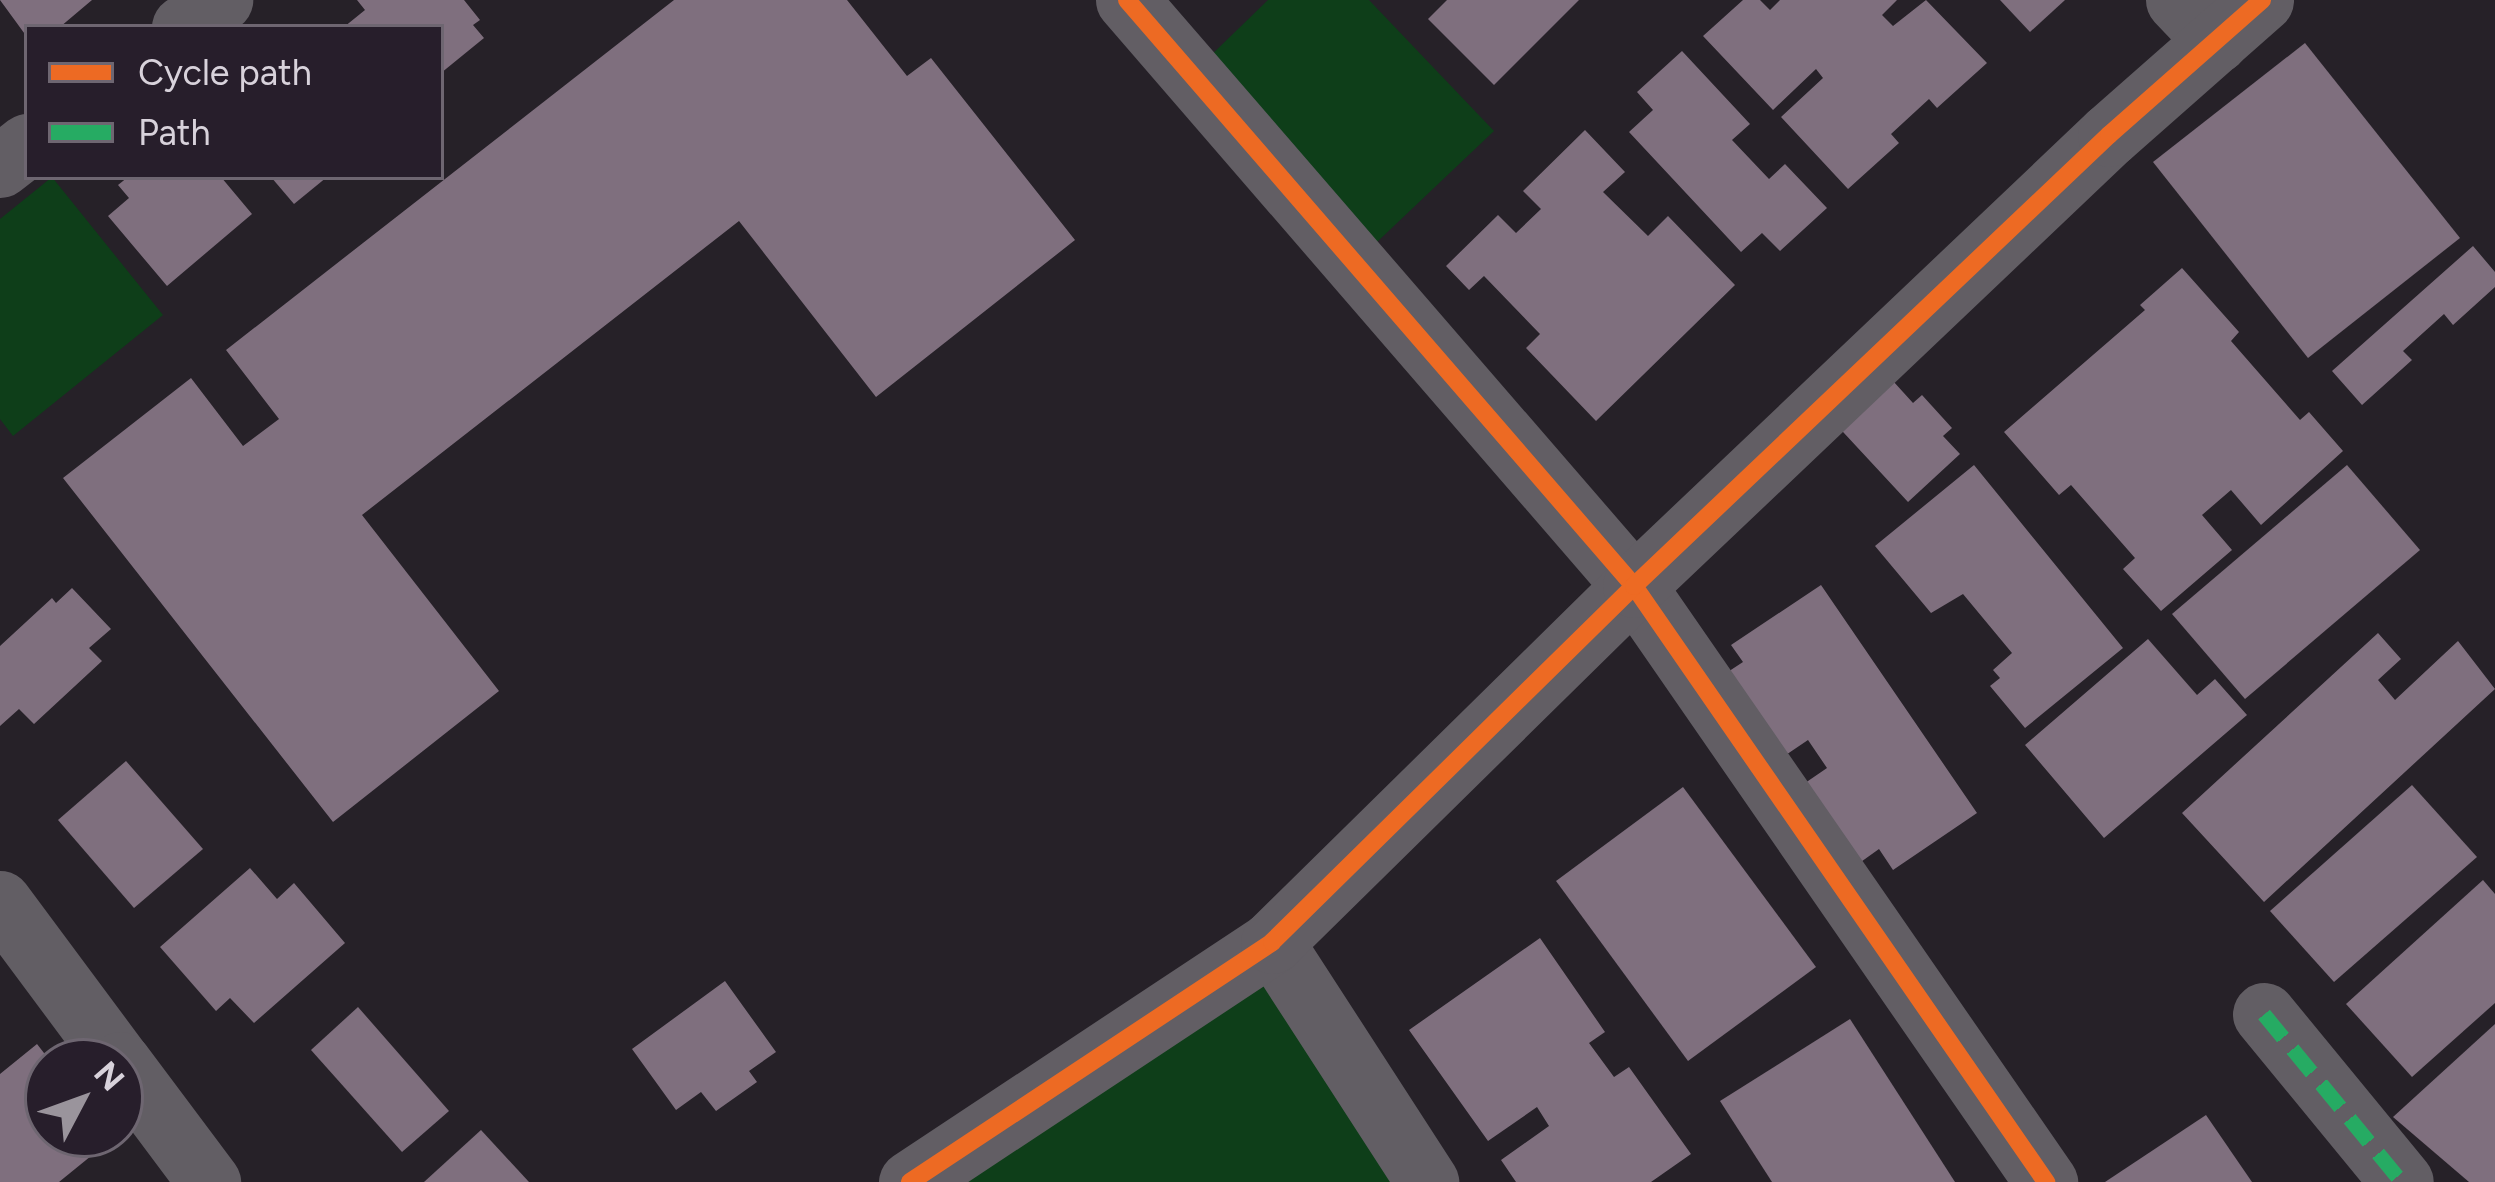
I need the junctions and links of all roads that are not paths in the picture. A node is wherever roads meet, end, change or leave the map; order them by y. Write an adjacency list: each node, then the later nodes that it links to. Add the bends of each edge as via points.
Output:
1 (220, 0): 5 (street)
2 (1127, 0): 8 (street)
3 (2262, 0): 4 (street)
4 (2196, 21): 8 (street)
5 (187, 24)
6 (24, 147): 7 (street)
7 (0, 166)
8 (1634, 586): 10 (street); 17 (street)
9 (0, 902): 12 (street)
10 (1272, 942): 15 (street); 16 (street)
11 (2264, 1014): 18 (street)
12 (102, 1038)
13 (144, 1094): 14 (street)
14 (209, 1182)
15 (910, 1182)
16 (1427, 1182)
17 (2045, 1182)
18 (2402, 1182)

